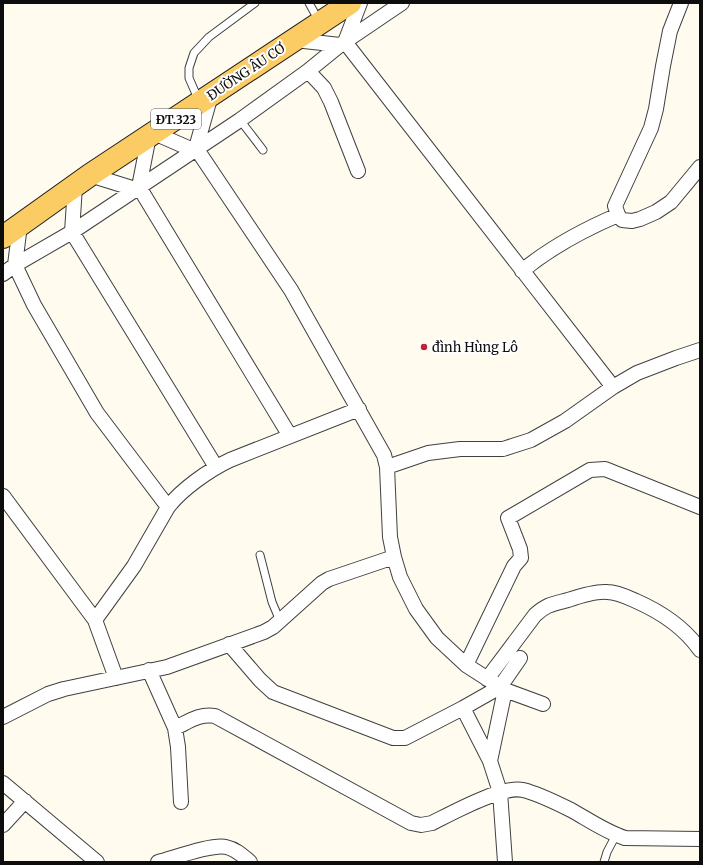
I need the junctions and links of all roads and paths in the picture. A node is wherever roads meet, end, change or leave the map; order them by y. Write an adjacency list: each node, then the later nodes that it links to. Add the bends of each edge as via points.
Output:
1 (255, 3): 11 (lane, via 209,37 194,53 189,78)
2 (308, 3): 7 (lane)
3 (350, 3): 7 (main road, ĐƯỜNG ÂU CƠ / ĐT.323)
4 (360, 3): 9 (street)
5 (402, 3): 9 (street)
6 (681, 3): 20 (street, via 670,31 651,128 615,206)
7 (320, 23): 8 (main road, ĐƯỜNG ÂU CƠ / ĐT.323)
8 (295, 40): 9 (street); 11 (main road, ĐƯỜNG ÂU CƠ / ĐT.323)
9 (343, 44): 10 (street); 24 (street)
10 (308, 71): 12 (street); 17 (street, via 324,88)
11 (206, 99): 13 (main road, ĐƯỜNG ÂU CƠ / ĐT.323); 14 (street)
12 (240, 120): 14 (street); 15 (lane)
13 (151, 135): 14 (street); 18 (main road, ĐƯỜNG ÂU CƠ / ĐT.323); 19 (street)
14 (195, 149): 19 (street); 27 (street, via 290,290)
15 (263, 150)
16 (700, 167): 20 (street, via 671,202 656,212 632,221 622,220)
17 (358, 171)
18 (83, 180): 19 (street); 21 (main road, ĐƯỜNG ÂU CƠ / ĐT.323); 22 (street)
19 (137, 188): 22 (street); 28 (street)
20 (618, 215): 24 (street, via 556,246)
21 (12, 231): 23 (street)
22 (72, 232): 23 (street); 29 (street)
23 (8, 267): 32 (street, via 34,304 97,413)
24 (522, 271): 26 (street)
25 (700, 350): 26 (street, via 637,373)
26 (613, 387): 30 (street, via 565,421 531,440 503,448 428,453)
27 (359, 409): 28 (street); 30 (street, via 384,455)
28 (290, 436): 29 (street)
29 (216, 467): 32 (street, via 175,498)
30 (387, 467): 35 (street, via 390,537)
31 (5, 502): 36 (street)
32 (168, 507): 36 (street, via 134,566)
33 (700, 507): 41 (street, via 605,469 590,470 508,518 521,558 514,566)
34 (260, 555): 37 (lane, via 272,602)
35 (394, 557): 37 (street, via 329,579); 41 (street, via 400,577 416,609 437,638)
36 (95, 620): 43 (street)
37 (280, 621): 38 (street, via 264,632)
38 (230, 644): 42 (street, via 167,667); 47 (street, via 273,692 393,738 405,738)
39 (700, 650): 44 (street, via 675,623 654,609 624,596 606,592 575,597 544,607 535,615)
40 (520, 658): 45 (street)
41 (466, 664): 44 (street)
42 (149, 670): 43 (street); 49 (street)
43 (116, 678): 48 (street, via 48,694)
44 (487, 678): 45 (street)
45 (503, 689): 46 (street); 47 (street); 50 (street)
46 (543, 704)
47 (463, 708): 50 (street)
48 (3, 717)
49 (175, 728): 52 (street, via 200,716 215,716 411,823 421,825 432,823); 54 (street)
50 (490, 761): 52 (street)
51 (3, 782): 53 (street)
52 (500, 792): 56 (street, via 523,790 563,806); 61 (street)
53 (26, 801): 55 (street); 58 (street)
54 (181, 802)
55 (3, 825)
56 (616, 835): 57 (street, via 625,838); 62 (lane)
57 (700, 839)
58 (98, 862)
59 (158, 862): 60 (street, via 214,847 226,847 237,851)
60 (250, 862)
61 (505, 862)
62 (604, 862)

